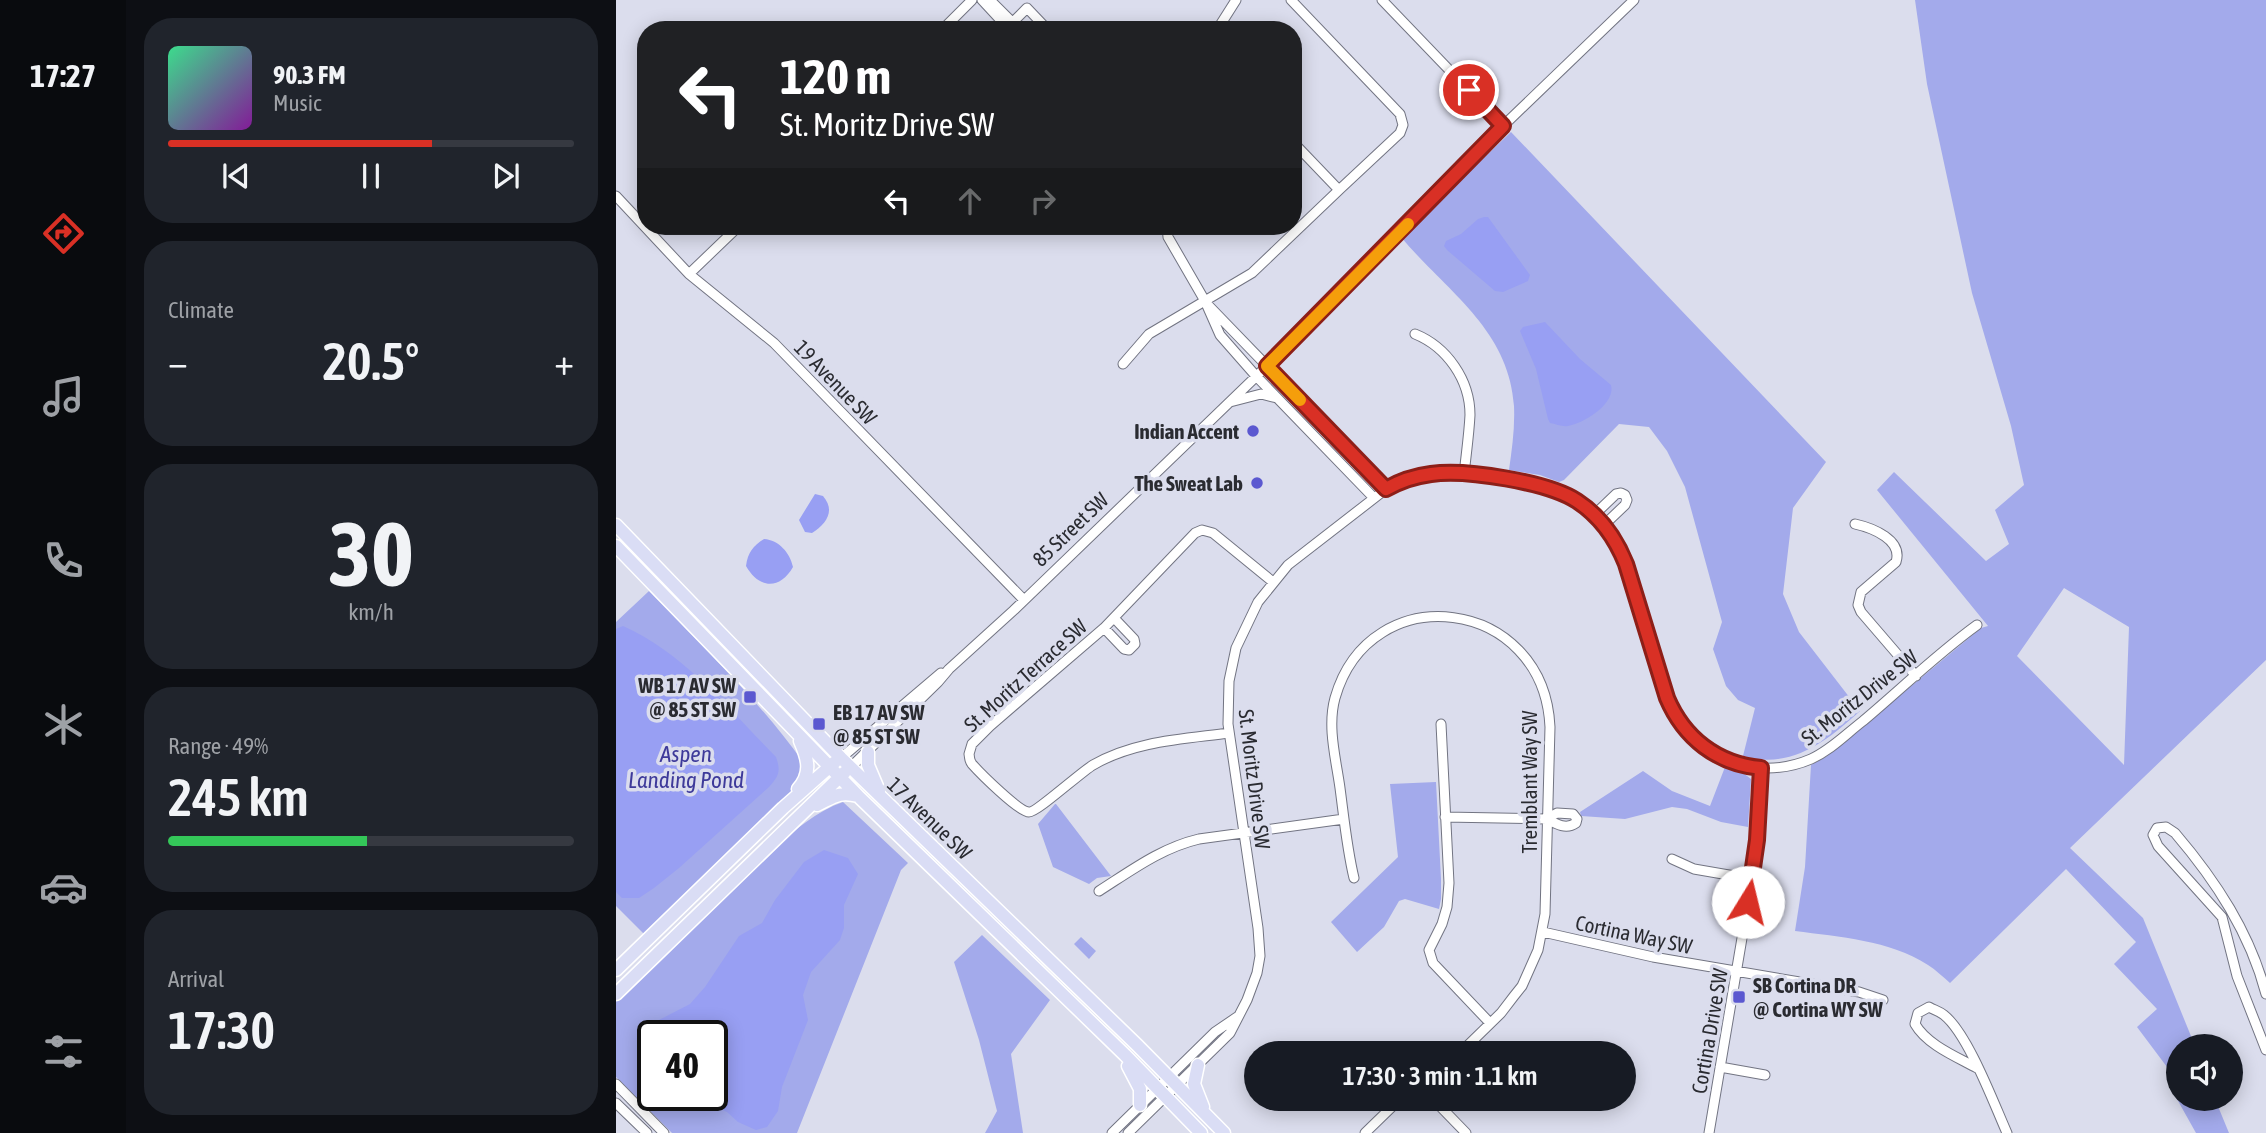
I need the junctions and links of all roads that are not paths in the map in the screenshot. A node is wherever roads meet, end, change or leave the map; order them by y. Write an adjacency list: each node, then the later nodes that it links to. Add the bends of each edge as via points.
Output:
1 (972, 0): 8 (street)
2 (982, 0): 9 (street)
3 (990, 0): 10 (street)
4 (1236, 0): 13 (street)
5 (1292, 0): 16 (street, via 1403,121 1400,133)
6 (1382, 0): 14 (street)
7 (1634, 0): 14 (street, 85 Street SW)
8 (951, 21)
9 (1003, 21)
10 (1005, 21)
11 (1013, 21): 12 (street, via 1027,8)
12 (1039, 21)
13 (1223, 21)
14 (1503, 126): 28 (street, 85 Street SW)
15 (1302, 151): 16 (street)
16 (1339, 190): 19 (street)
17 (616, 196): 18 (street, 19 Avenue SW)
18 (637, 218)
19 (1302, 225)
20 (652, 235): 24 (street, 19 Avenue SW)
21 (730, 235): 24 (street)
22 (1168, 235): 25 (street)
23 (1292, 235): 25 (street, via 1252,273)
24 (689, 274): 43 (street, 19 Avenue SW, via 774,343)
25 (1205, 302): 27 (street, via 1149,334); 28 (street); 29 (street, via 1220,335)
26 (1415, 334): 32 (street, via 1444,352 1462,381 1470,413)
27 (1123, 365)
28 (1267, 366): 29 (street, 85 Street SW); 33 (street)
29 (1256, 376): 30 (street); 31 (street, 85 Street SW)
30 (1279, 398): 31 (street, via 1261,394); 34 (street)
31 (1228, 403): 43 (street, 85 Street SW)
32 (1464, 474): 33 (street, St. Moritz Drive SW, via 1425,475); 35 (street, St. Moritz Drive SW, via 1551,488 1577,500)
33 (1386, 489): 34 (street, St. Moritz Drive SW)
34 (1374, 498): 42 (street, St. Moritz Drive SW)
35 (1594, 515): 38 (street, St. Moritz Drive SW); 38 (street, via 1616,494 1625,495 1625,505)
36 (1856, 524): 50 (street, via 1879,533 1898,551 1896,562 1861,592 1858,605)
37 (616, 525): 40 (main road, 17 Avenue SW)
38 (1604, 525): 57 (street, St. Moritz Drive SW, via 1626,564 1676,717 1714,754)
39 (616, 546): 41 (main road, 17 Avenue SW)
40 (656, 566): 41 (main road); 47 (main road, 17 Avenue SW)
41 (646, 577): 48 (main road, 17 Avenue SW)
42 (1273, 582): 44 (street, St. Moritz Terrace SW, via 1213,533 1199,531); 52 (street, St. Moritz Drive SW, via 1236,648 1228,694)
43 (1024, 600): 49 (street, 85 Street SW)
44 (1114, 618): 46 (street, St. Moritz Terrace SW); 46 (street, via 1134,639 1129,650)
45 (1978, 625): 50 (street, St. Moritz Drive SW)
46 (1104, 628): 52 (street, St. Moritz Terrace SW, via 970,748 972,764 1019,808 1030,813 1038,810 1074,777 1119,752)
47 (736, 649): 48 (main road); 55 (main road, 17 Avenue SW)
48 (725, 659): 53 (main road, 17 Avenue SW)
49 (949, 669): 54 (street, 85 Street SW); 55 (street, 85 Street SW, via 876,730)
50 (1916, 676): 57 (street, St. Moritz Drive SW, via 1825,751 1793,765)
51 (1440, 724): 63 (street)
52 (1229, 733): 66 (street, St. Moritz Drive SW)
53 (798, 735): 56 (main road, 17 Avenue SW); 62 (main road, via 807,757 807,775)
54 (869, 751): 55 (street, 85 Street SW); 60 (main road, via 867,765)
55 (846, 763): 56 (main road, 85 Street SW); 58 (main road, 85 Street SW); 60 (main road, 17 Avenue SW)
56 (829, 767): 58 (main road, 17 Avenue SW); 62 (main road, 85 Street SW)
57 (1761, 768): 69 (street, Cortina Drive SW)
58 (839, 778): 59 (main road, 17 Avenue SW); 61 (main road, 85 Street SW)
59 (858, 796): 61 (main road, via 839,794); 81 (main road, 17 Avenue SW)
60 (882, 798): 86 (main road, 17 Avenue SW)
61 (810, 807): 74 (main road, 85 Street SW)
62 (783, 808): 72 (main road, 85 Street SW)
63 (1445, 817): 65 (street); 78 (street, via 1449,895 1429,954)
64 (1344, 819): 65 (street, Tremblant Way SW, via 1332,720 1345,673 1363,648 1387,631 1415,619 1445,616 1497,631 1519,649 1536,673 1549,712); 66 (street); 68 (street, Tremblant Way SW)
65 (1547, 819): 71 (street, Tremblant Way SW)
66 (1244, 832): 70 (street, via 1172,846); 77 (street, St. Moritz Drive SW, via 1260,956 1254,986)
67 (1672, 859): 69 (street, via 1693,869)
68 (1354, 878)
69 (1752, 879): 73 (street, Cortina Drive SW)
70 (1099, 891)
71 (1542, 932): 73 (street, Cortina Way SW); 78 (street, Tremblant Way SW, via 1522,986)
72 (616, 970)
73 (1736, 971): 76 (street, Cortina Way SW); 83 (street, Cortina Drive SW)
74 (616, 994)
75 (2266, 994): 80 (street, via 2231,908 2175,833 2157,828 2153,835 2158,846 2222,917 2237,976)
76 (1883, 1000)
77 (1237, 1017): 82 (street, St. Moritz Drive SW, via 1230,1033); 86 (street, St. Moritz Drive SW, via 1215,1032)
78 (1490, 1023): 79 (street, Tremblant Way SW)
79 (1473, 1041)
80 (2266, 1046)
81 (1125, 1055): 88 (main road, 17 Avenue SW); 90 (main road, via 1140,1089)
82 (1198, 1065): 86 (street, St. Moritz Drive SW); 93 (main road, via 1194,1084)
83 (1720, 1067): 85 (street); 102 (street, Cortina Drive SW)
84 (1977, 1068): 84 (street, via 1963,1038 1945,1016 1929,1007 1917,1013 1915,1024 1922,1033); 103 (street)
85 (1765, 1075)
86 (1173, 1081): 88 (street, St. Moritz Drive SW); 93 (main road, 17 Avenue SW)
87 (616, 1084): 95 (street)
88 (1161, 1093): 90 (street); 97 (street); 98 (main road, 17 Avenue SW)
89 (616, 1102): 94 (street)
90 (1140, 1105): 96 (street)
91 (1387, 1111): 100 (street)
92 (1445, 1111): 101 (street)
93 (1206, 1114): 99 (main road, 17 Avenue SW)
94 (647, 1133)
95 (664, 1133)
96 (1112, 1133)
97 (1128, 1133)
98 (1200, 1133)
99 (1224, 1133)
100 (1364, 1133)
101 (1466, 1133)
102 (1709, 1133)
103 (2007, 1133)

